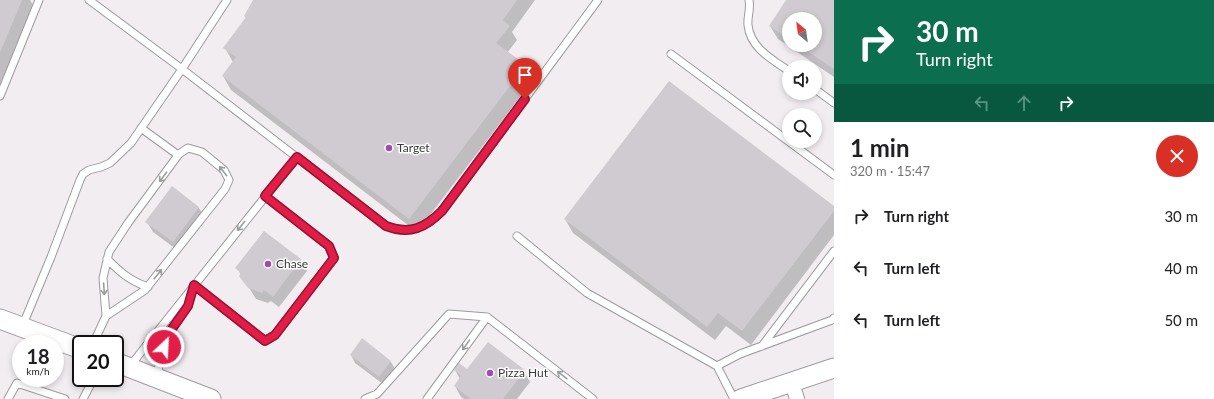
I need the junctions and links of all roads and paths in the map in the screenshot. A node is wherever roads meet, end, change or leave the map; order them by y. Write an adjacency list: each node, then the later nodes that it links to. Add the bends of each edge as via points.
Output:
1 (39, 0): 10 (lane)
2 (89, 0): 8 (lane)
3 (227, 0): 8 (lane)
4 (598, 0): 14 (lane, via 442,211 422,227 396,230 386,226)
5 (751, 2): 7 (lane, via 748,26 753,41 762,52)
6 (671, 54): 15 (lane)
7 (782, 66)
8 (182, 69): 12 (lane); 14 (lane)
9 (822, 94): 11 (lane)
10 (0, 96)
11 (834, 103)
12 (141, 128): 13 (lane); 26 (lane, via 131,143 110,163 83,174)
13 (178, 155): 19 (lane, one-way to 19, via 128,223); 21 (lane, one-way to 13, via 225,189 229,180 224,170 202,152 188,148)
14 (297, 157): 16 (lane)
15 (834, 175)
16 (265, 196): 20 (lane, one-way to 20); 20 (lane, via 329,246 334,258 275,335 265,341)
17 (517, 236): 32 (lane, via 587,293)
18 (834, 251): 29 (lane)
19 (107, 259): 21 (lane, via 136,283); 22 (lane, one-way to 22, via 103,278)
20 (194, 285): 30 (lane); 34 (lane, via 188,306 167,336)
21 (148, 287): 22 (lane)
22 (106, 316): 27 (lane)
23 (487, 317): 41 (lane, via 448,314 376,394); 42 (lane, one-way to 42); 43 (lane, one-way to 23)
24 (834, 318): 29 (lane)
25 (0, 319): 26 (main road)
26 (22, 327): 28 (main road)
27 (97, 335)
28 (72, 346)
29 (762, 346): 32 (lane)
30 (124, 363)
31 (124, 366): 34 (main road)
32 (717, 366): 44 (lane)
33 (834, 368): 36 (main road)
34 (155, 378): 40 (main road, via 182,391)
35 (89, 387): 39 (lane)
36 (795, 390): 45 (main road)
37 (8, 399): 38 (lane, via 17,383)
38 (66, 399)
39 (83, 399)
40 (210, 399)
41 (365, 399)
42 (427, 399)
43 (593, 399)
44 (734, 399)
45 (741, 399)

